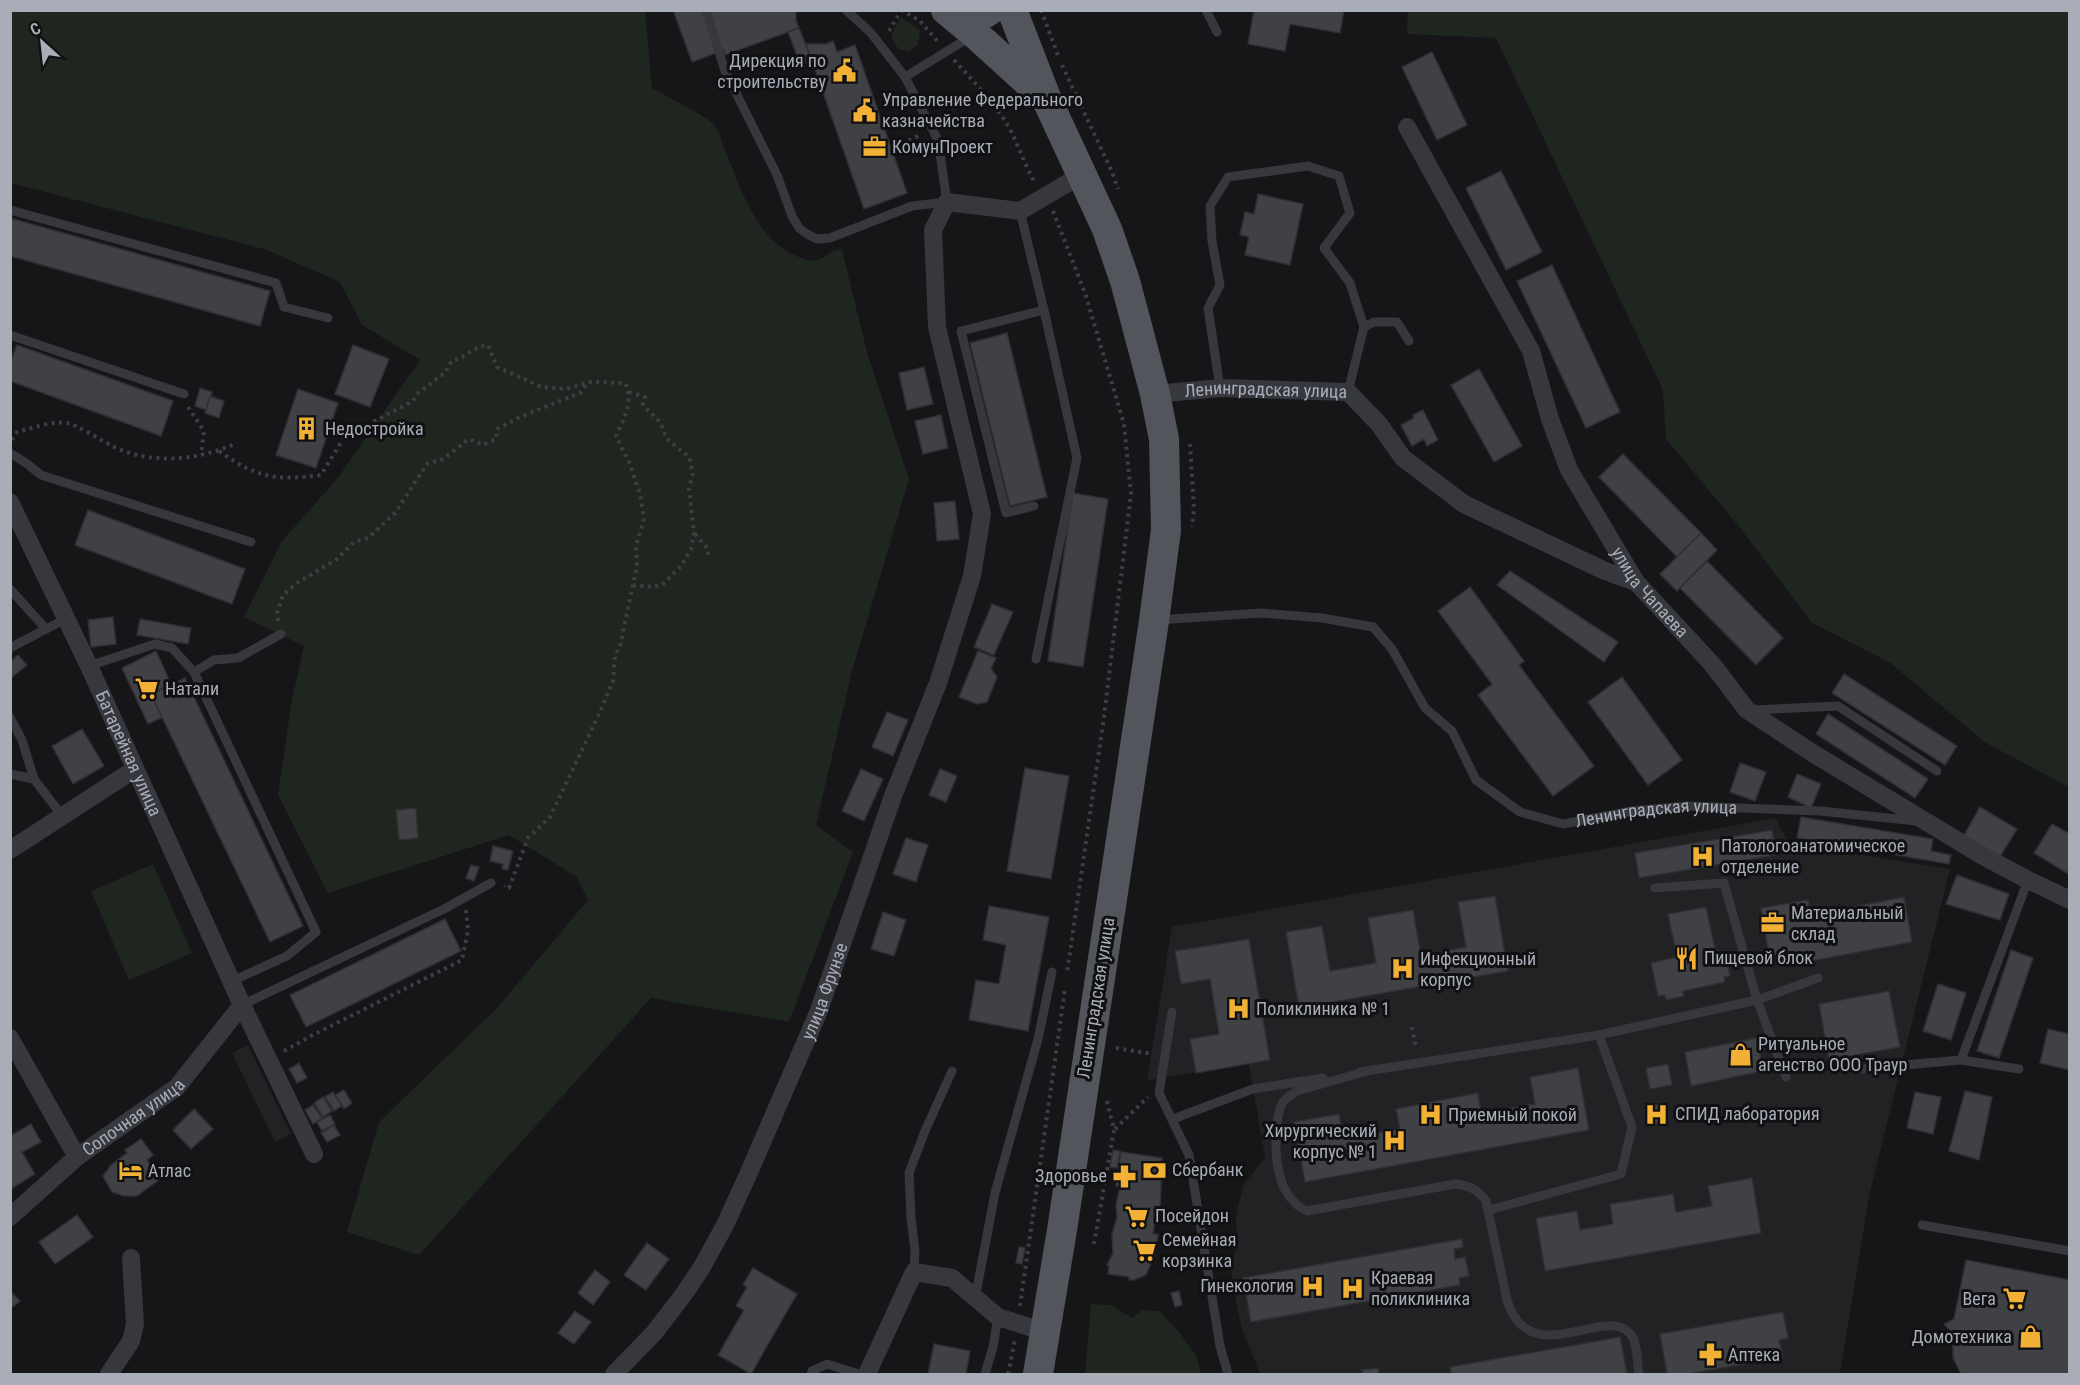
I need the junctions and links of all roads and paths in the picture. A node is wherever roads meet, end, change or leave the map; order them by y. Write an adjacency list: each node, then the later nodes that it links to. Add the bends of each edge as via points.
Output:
1 (706, 10): 21 (lane, via 725,71 799,228 817,239 830,238 912,206)
2 (846, 10): 12 (lane, via 871,33)
3 (901, 10): 11 (path, via 920,21)
4 (947, 10): 8 (main road, via 963,16 980,16)
5 (1012, 10): 13 (main road, Ленинградская улица)
6 (1206, 10): 10 (lane)
7 (898, 16): 9 (path)
8 (982, 22): 11 (lane); 13 (main road)
9 (889, 31)
10 (1217, 32)
11 (946, 51): 12 (lane); 20 (path, via 991,102 1023,154 1035,184)
12 (905, 77): 21 (lane, via 938,140)
13 (1047, 100): 19 (main road, Ленинградская улица)
14 (953, 109): 15 (path)
15 (940, 120)
16 (1407, 127): 45 (street, улица Чапаева, via 1531,351 1569,470)
17 (925, 133): 18 (path)
18 (902, 144)
19 (1083, 174): 20 (street); 34 (main road, Ленинградская улица, via 1125,281)
20 (1047, 196): 23 (street); 71 (path, via 1085,293 1113,382 1124,424 1131,494 1100,751)
21 (947, 202): 23 (street); 106 (street, улица Фрунзе, via 933,230 937,327 982,514 972,576 938,683 893,796 818,1013 743,1185 725,1225 684,1294 654,1333)
22 (10, 210): 25 (lane, via 276,283 284,307)
23 (1020, 211): 24 (lane)
24 (1044, 310): 41 (lane, via 961,331 1006,513); 53 (lane, via 1077,458)
25 (328, 318)
26 (1364, 327): 28 (lane, via 1374,322 1397,322); 30 (lane, via 1350,283 1324,248 1350,213 1339,176 1308,166 1228,177 1210,206 1220,285 1208,308); 32 (lane)
27 (10, 335): 33 (lane)
28 (1409, 341)
29 (589, 382): 31 (path, via 625,384); 37 (path, via 566,389 542,387 497,367 488,345 476,346 461,359 452,360 445,373 413,401 348,431 321,475 293,479 257,474); 51 (path, via 580,393 497,429 496,439 483,445 469,439 442,459 427,464 395,513 369,538 354,542 283,595 277,613)
30 (1220, 388): 32 (street, Ленинградская улица); 34 (street, Ленинградская улица)
31 (629, 392): 42 (path, via 645,397 643,405 660,422 667,439 689,457); 46 (path, via 627,411 616,436 640,494 644,519 636,546)
32 (1348, 392): 45 (street, Ленинградская улица, via 1379,424 1403,458 1464,504)
33 (184, 394): 39 (path, via 189,410 204,431)
34 (1155, 394): 49 (main road, Ленинградская улица, via 1164,439 1166,530)
35 (10, 443): 39 (path, via 17,432 66,422 138,456 167,459)
36 (237, 444): 37 (path)
37 (219, 451): 39 (path)
38 (10, 453): 43 (lane, via 41,475)
39 (201, 455)
40 (10, 502): 48 (street, Батарейная улица)
41 (1034, 506)
42 (694, 533): 44 (path, via 707,548); 46 (path, via 682,565 662,585)
43 (250, 542)
44 (709, 557)
45 (1636, 582): 56 (street, улица Чапаева, via 1712,664)
46 (634, 585): 66 (path, via 615,656 613,681 566,787 550,817 528,838 509,888)
47 (10, 589): 50 (lane)
48 (66, 619): 50 (lane); 54 (street, Батарейная улица)
49 (1154, 621): 63 (lane, Ленинградская улица, via 1261,613 1372,627 1392,649 1425,708 1452,731 1476,780 1520,812 1563,824 1687,806 1820,811); 104 (main road, Ленинградская улица)
50 (46, 629): 52 (lane)
51 (281, 634): 55 (lane, via 238,658 214,660)
52 (10, 648)
53 (1036, 659)
54 (89, 666): 55 (lane, via 155,644 172,648); 58 (street, Батарейная улица)
55 (194, 672): 73 (lane, via 316,932 287,956)
56 (1748, 710): 59 (lane, via 1838,706); 63 (street, улица Чапаева)
57 (10, 717): 61 (lane)
58 (135, 770): 62 (street); 73 (street, Батарейная улица)
59 (1937, 771)
60 (10, 774): 61 (lane)
61 (34, 779): 62 (lane)
62 (63, 817): 64 (street)
63 (1929, 822): 65 (street, улица Чапаева)
64 (10, 850)
65 (2028, 880): 69 (street, улица Чапаева); 85 (lane)
66 (491, 883): 68 (lane)
67 (1655, 888): 75 (lane, via 1724,883)
68 (464, 898): 76 (lane); 84 (path, via 468,930 462,960)
69 (2070, 900)
70 (1052, 972): 102 (lane, via 1038,1039 994,1193)
71 (1066, 977)
72 (1818, 978): 75 (lane)
73 (232, 981): 76 (street, Батарейная улица)
74 (1065, 988): 104 (path)
75 (1757, 1000): 79 (lane); 90 (lane)
76 (242, 1005): 84 (street, Батарейная улица); 95 (street, Сопочная улица, via 177,1087)
77 (1173, 1012): 83 (lane)
78 (1412, 1027): 82 (path)
79 (1599, 1035): 89 (lane); 96 (lane, via 1632,1127 1621,1174)
80 (10, 1038): 95 (street)
81 (1116, 1048): 83 (path)
82 (1416, 1048)
83 (1165, 1056): 92 (lane, via 1160,1093)
84 (269, 1060): 94 (street, Батарейная улица)
85 (1960, 1060): 86 (lane); 87 (lane)
86 (1860, 1069)
87 (2019, 1069)
88 (952, 1071): 101 (lane, via 909,1173)
89 (1364, 1072): 92 (lane, via 1253,1089); 96 (lane, via 1298,1091 1281,1104 1276,1155 1281,1179 1292,1201 1306,1211 1462,1184 1481,1194)
90 (1786, 1077)
91 (1148, 1098): 93 (path)
92 (1173, 1119): 113 (lane, via 1189,1155 1214,1313)
93 (1114, 1130)
94 (314, 1154)
95 (77, 1156): 97 (street, Сопочная улица)
96 (1489, 1210): 114 (lane, via 1507,1300 1519,1325 1532,1333 1553,1334 1616,1325 1633,1338)
97 (10, 1217)
98 (1922, 1225): 99 (lane)
99 (2070, 1251)
100 (131, 1258): 105 (street, via 135,1324 131,1341)
101 (914, 1272): 102 (street, via 952,1278); 109 (street)
102 (975, 1299): 103 (street)
103 (998, 1317): 104 (street); 110 (lane)
104 (1032, 1328): 111 (path); 112 (main road, Ленинградская улица)
105 (109, 1374)
106 (614, 1374)
107 (811, 1374): 108 (lane, via 827,1364)
108 (859, 1374)
109 (867, 1374)
110 (986, 1374)
111 (1008, 1374)
112 (1038, 1374)
113 (1228, 1374)
114 (1639, 1374)

